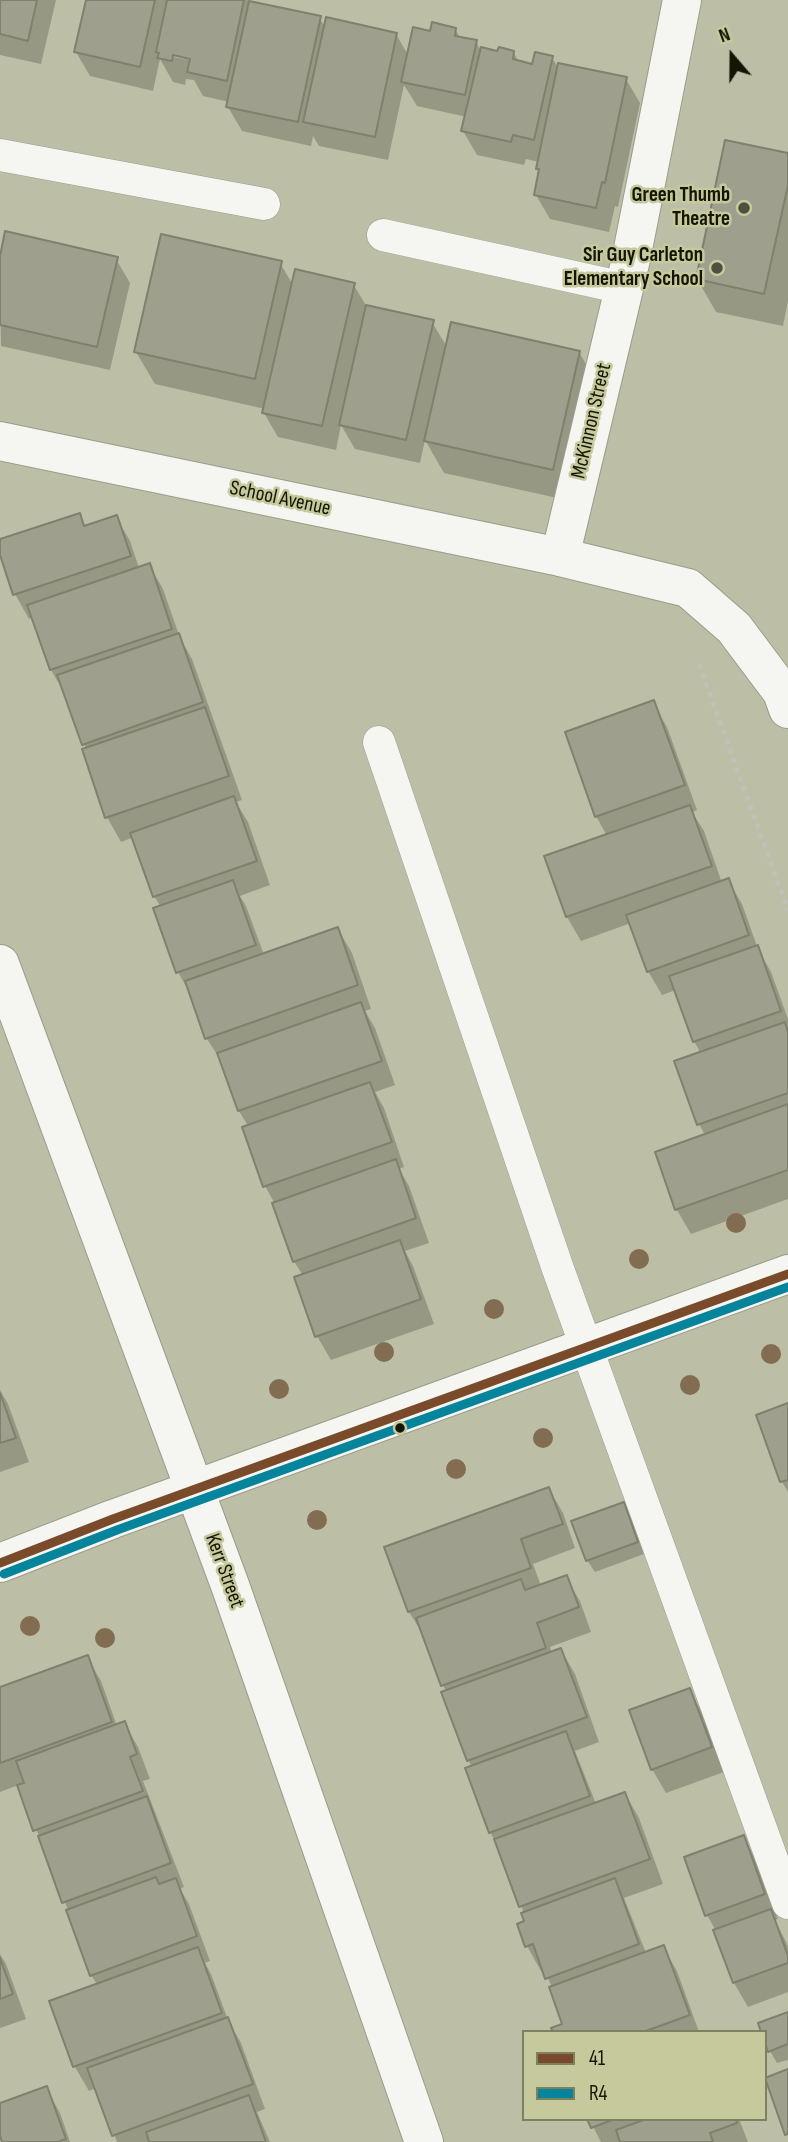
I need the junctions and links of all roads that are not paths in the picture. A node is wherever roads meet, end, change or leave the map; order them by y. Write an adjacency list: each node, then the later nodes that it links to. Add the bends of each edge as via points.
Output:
1 (682, 0): 5 (street, McKinnon Street)
2 (0, 155): 3 (lane)
3 (264, 204)
4 (383, 235): 5 (lane)
5 (624, 288): 7 (street, McKinnon Street)
6 (0, 441): 7 (street, School Avenue)
7 (560, 557): 8 (street, via 688,588 734,628 782,692)
8 (788, 709)
9 (379, 742): 12 (lane)
10 (0, 964): 13 (street, Kerr Street)
11 (788, 1274): 12 (street)
12 (587, 1347): 13 (street); 15 (lane)
13 (194, 1490): 14 (street); 16 (street, Kerr Street)
14 (0, 1563)
15 (788, 1903)
16 (424, 2142)

